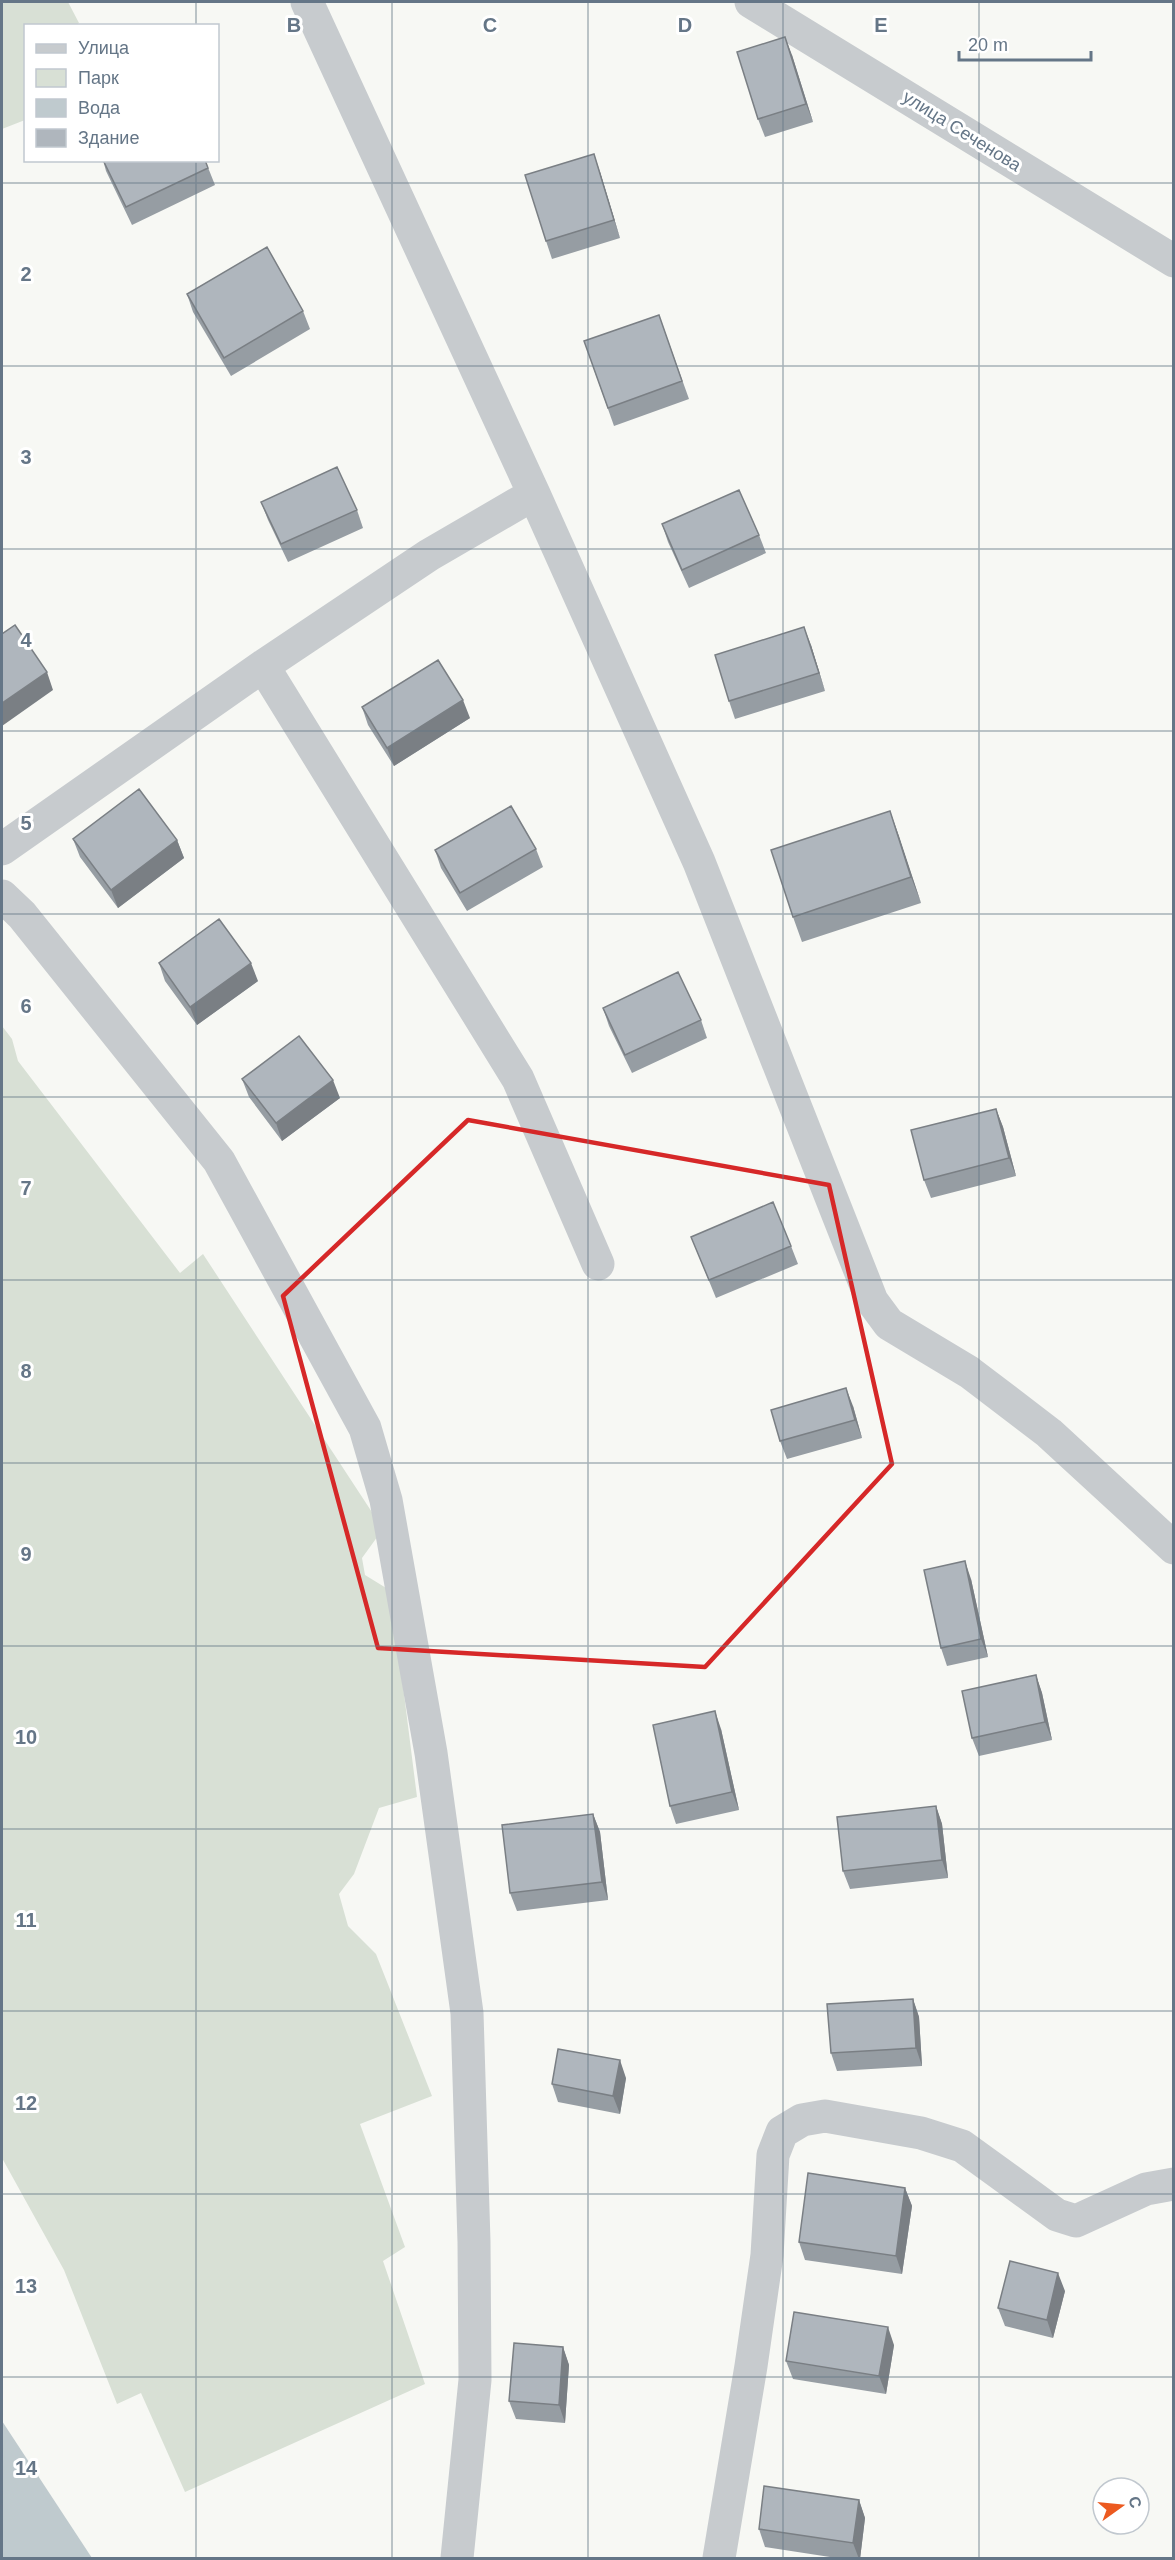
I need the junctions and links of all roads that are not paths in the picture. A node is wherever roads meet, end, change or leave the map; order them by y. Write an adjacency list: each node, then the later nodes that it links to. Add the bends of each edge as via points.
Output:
1 (307, 2): 4 (street)
2 (751, 2): 3 (street, улица Сеченова)
3 (1173, 261)
4 (534, 494): 5 (street, via 429,555); 9 (street, via 699,862 872,1301 889,1324 969,1372 1049,1433)
5 (263, 666): 6 (street); 8 (street, via 518,1079)
6 (2, 849)
7 (2, 896): 11 (street, via 22,915 219,1161 365,1428 386,1500 431,1753 467,2013 475,2380)
8 (598, 1264)
9 (1173, 1548)
10 (1173, 2184): 12 (street, via 1146,2189 1077,2221 1057,2215 962,2146 921,2133 825,2116 802,2120 782,2132 773,2155 767,2255)
11 (457, 2559)
12 (719, 2559)

